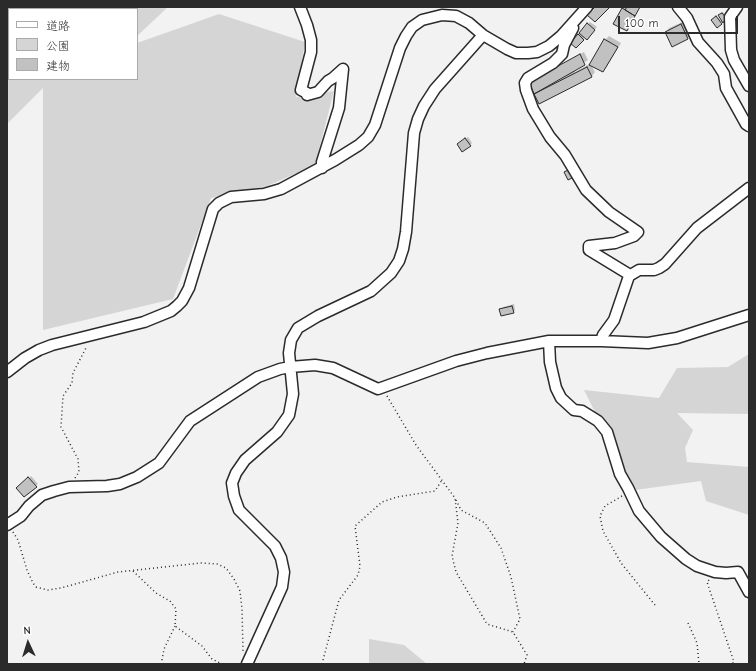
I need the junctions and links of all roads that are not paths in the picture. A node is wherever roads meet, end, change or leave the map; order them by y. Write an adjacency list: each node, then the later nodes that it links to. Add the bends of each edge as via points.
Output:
1 (300, 7): 9 (street, via 307,25 311,52 301,90 307,95 318,92 344,69 339,108)
2 (587, 7): 5 (street)
3 (678, 7): 8 (street, via 687,18 698,42 724,74 726,88)
4 (737, 7): 7 (street, via 730,17 731,50)
5 (573, 22): 6 (street, via 549,46 532,53 506,50); 11 (street, via 574,26 562,54 528,78 526,90 533,109 586,190 609,212 638,232 615,243 589,246 589,250)
6 (483, 35): 9 (street, via 456,16 442,15 422,20 412,27 400,48 375,125 368,137); 15 (street, via 435,89 418,119 414,132 406,232 399,261 388,276 371,291 298,328 291,340)
7 (749, 86)
8 (749, 126)
9 (322, 168): 16 (street, via 281,189 264,194 231,197 219,203 213,209 189,288 182,301 171,312 144,322 52,345 25,358)
10 (749, 188): 11 (street, via 697,228 665,264 654,270 639,270)
11 (630, 275): 14 (street, via 614,320)
12 (749, 315): 14 (street, via 676,338 648,343)
13 (549, 341): 14 (street); 15 (street, via 456,361 378,388 333,368 315,365); 18 (street, via 550,362 561,398 574,410 598,421 607,432 616,464 639,511 661,537 686,559 715,572 738,572)
14 (601, 341)
15 (290, 367): 17 (street, via 258,376 190,421 159,463 137,477 120,484 67,488 42,495 21,516); 19 (street, via 293,394 289,415 277,432 245,460 232,483 239,510 275,546 284,572 282,587)
16 (7, 372)
17 (8, 524)
18 (749, 592)
19 (247, 664)

